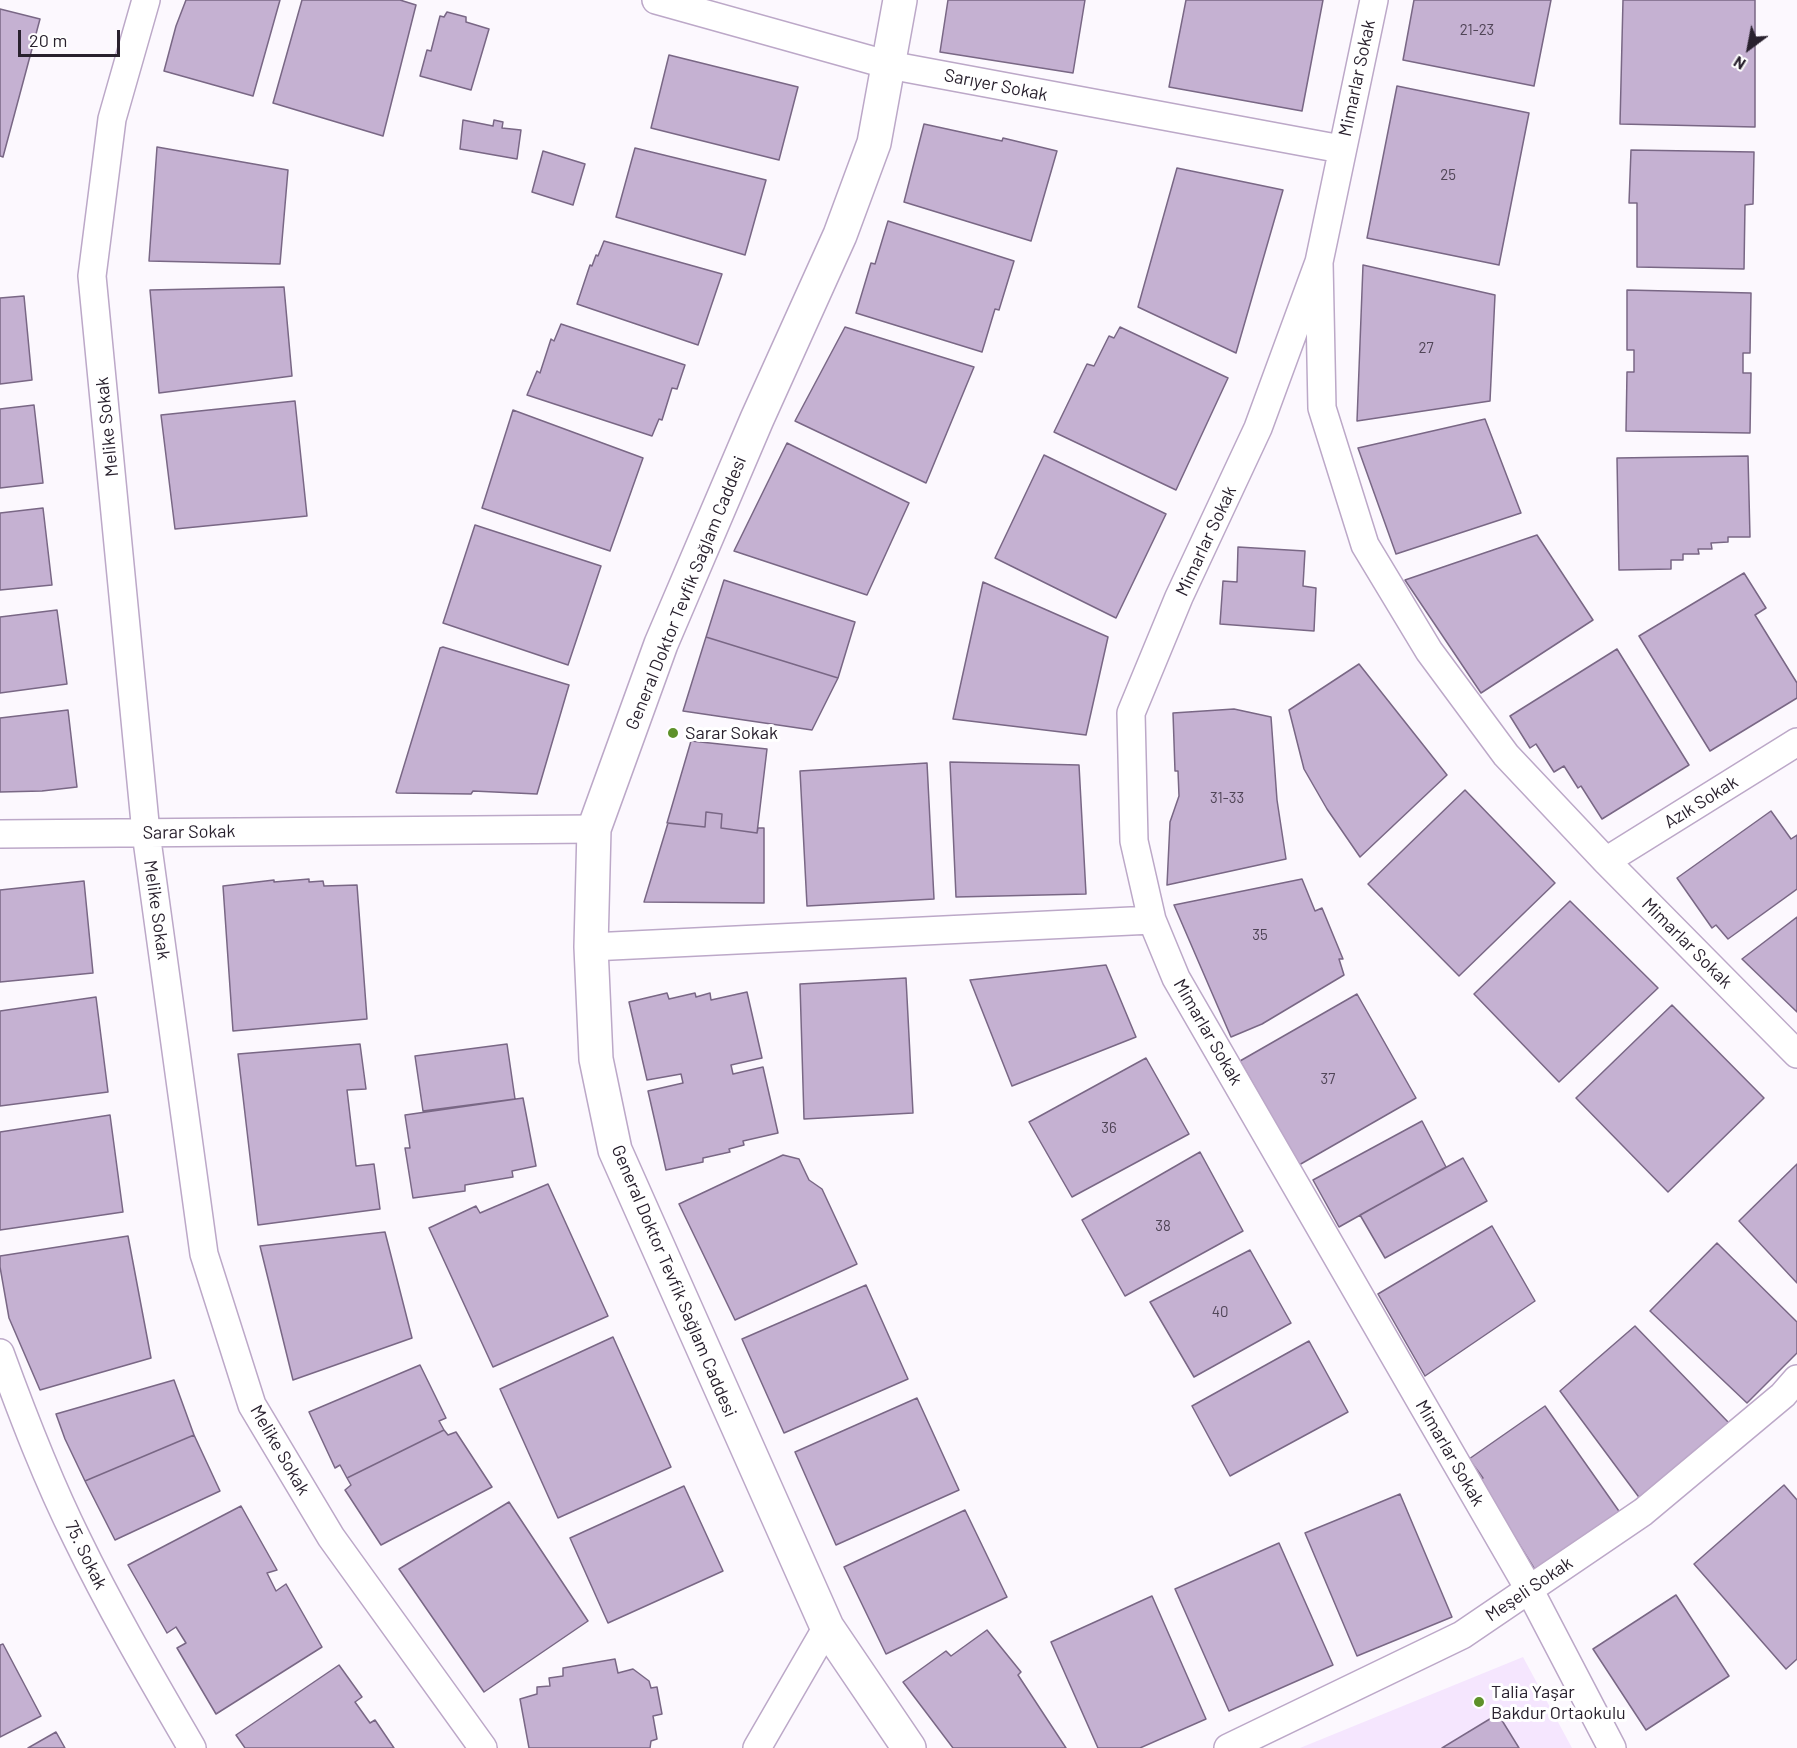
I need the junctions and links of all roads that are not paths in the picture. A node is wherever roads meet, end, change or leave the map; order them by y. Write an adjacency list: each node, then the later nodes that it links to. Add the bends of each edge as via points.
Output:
1 (146, 0): 10 (street, Melike Sokak, via 112,119 92,276)
2 (656, 0): 5 (street, Sarıyer Sokak)
3 (900, 0): 5 (main road, General Doktor Tevfik Sağlam Caddesi)
4 (1374, 0): 6 (street, Mimarlar Sokak)
5 (889, 65): 6 (street, Sarıyer Sokak); 9 (main road, General Doktor Tevfik Sağlam Caddesi, via 874,143 840,235 661,644)
6 (1341, 149): 7 (street, Mimarlar Sokak)
7 (1319, 262): 12 (street, Mimarlar Sokak, via 1322,408 1365,544 1429,651 1506,755); 13 (street, Mimarlar Sokak, via 1258,428 1179,597 1131,712 1134,841)
8 (1797, 742): 12 (street, Azık Sokak)
9 (594, 829): 10 (street, Sarar Sokak); 14 (main road, General Doktor Tevfik Sağlam Caddesi)
10 (146, 833): 11 (street, Sarar Sokak); 21 (street, Melike Sokak, via 204,1254 252,1405 331,1537)
11 (0, 834)
12 (1606, 861): 15 (street, Mimarlar Sokak)
13 (1152, 920): 14 (street); 18 (street, Mimarlar Sokak, via 1176,978)
14 (591, 946): 19 (main road, General Doktor Tevfik Sağlam Caddesi, via 596,1059 615,1150)
15 (1797, 1054)
16 (0, 1353): 20 (street, 75. Sokak, via 76,1539)
17 (1797, 1379): 18 (street, Meşeli Sokak, via 1643,1512)
18 (1529, 1589): 24 (street, Meşeli Sokak, via 1462,1635); 25 (street, Mimarlar Sokak)
19 (827, 1627): 22 (street); 23 (main road, General Doktor Tevfik Sağlam Caddesi)
20 (192, 1748)
21 (483, 1748)
22 (757, 1748)
23 (909, 1748)
24 (1228, 1748)
25 (1612, 1748)

